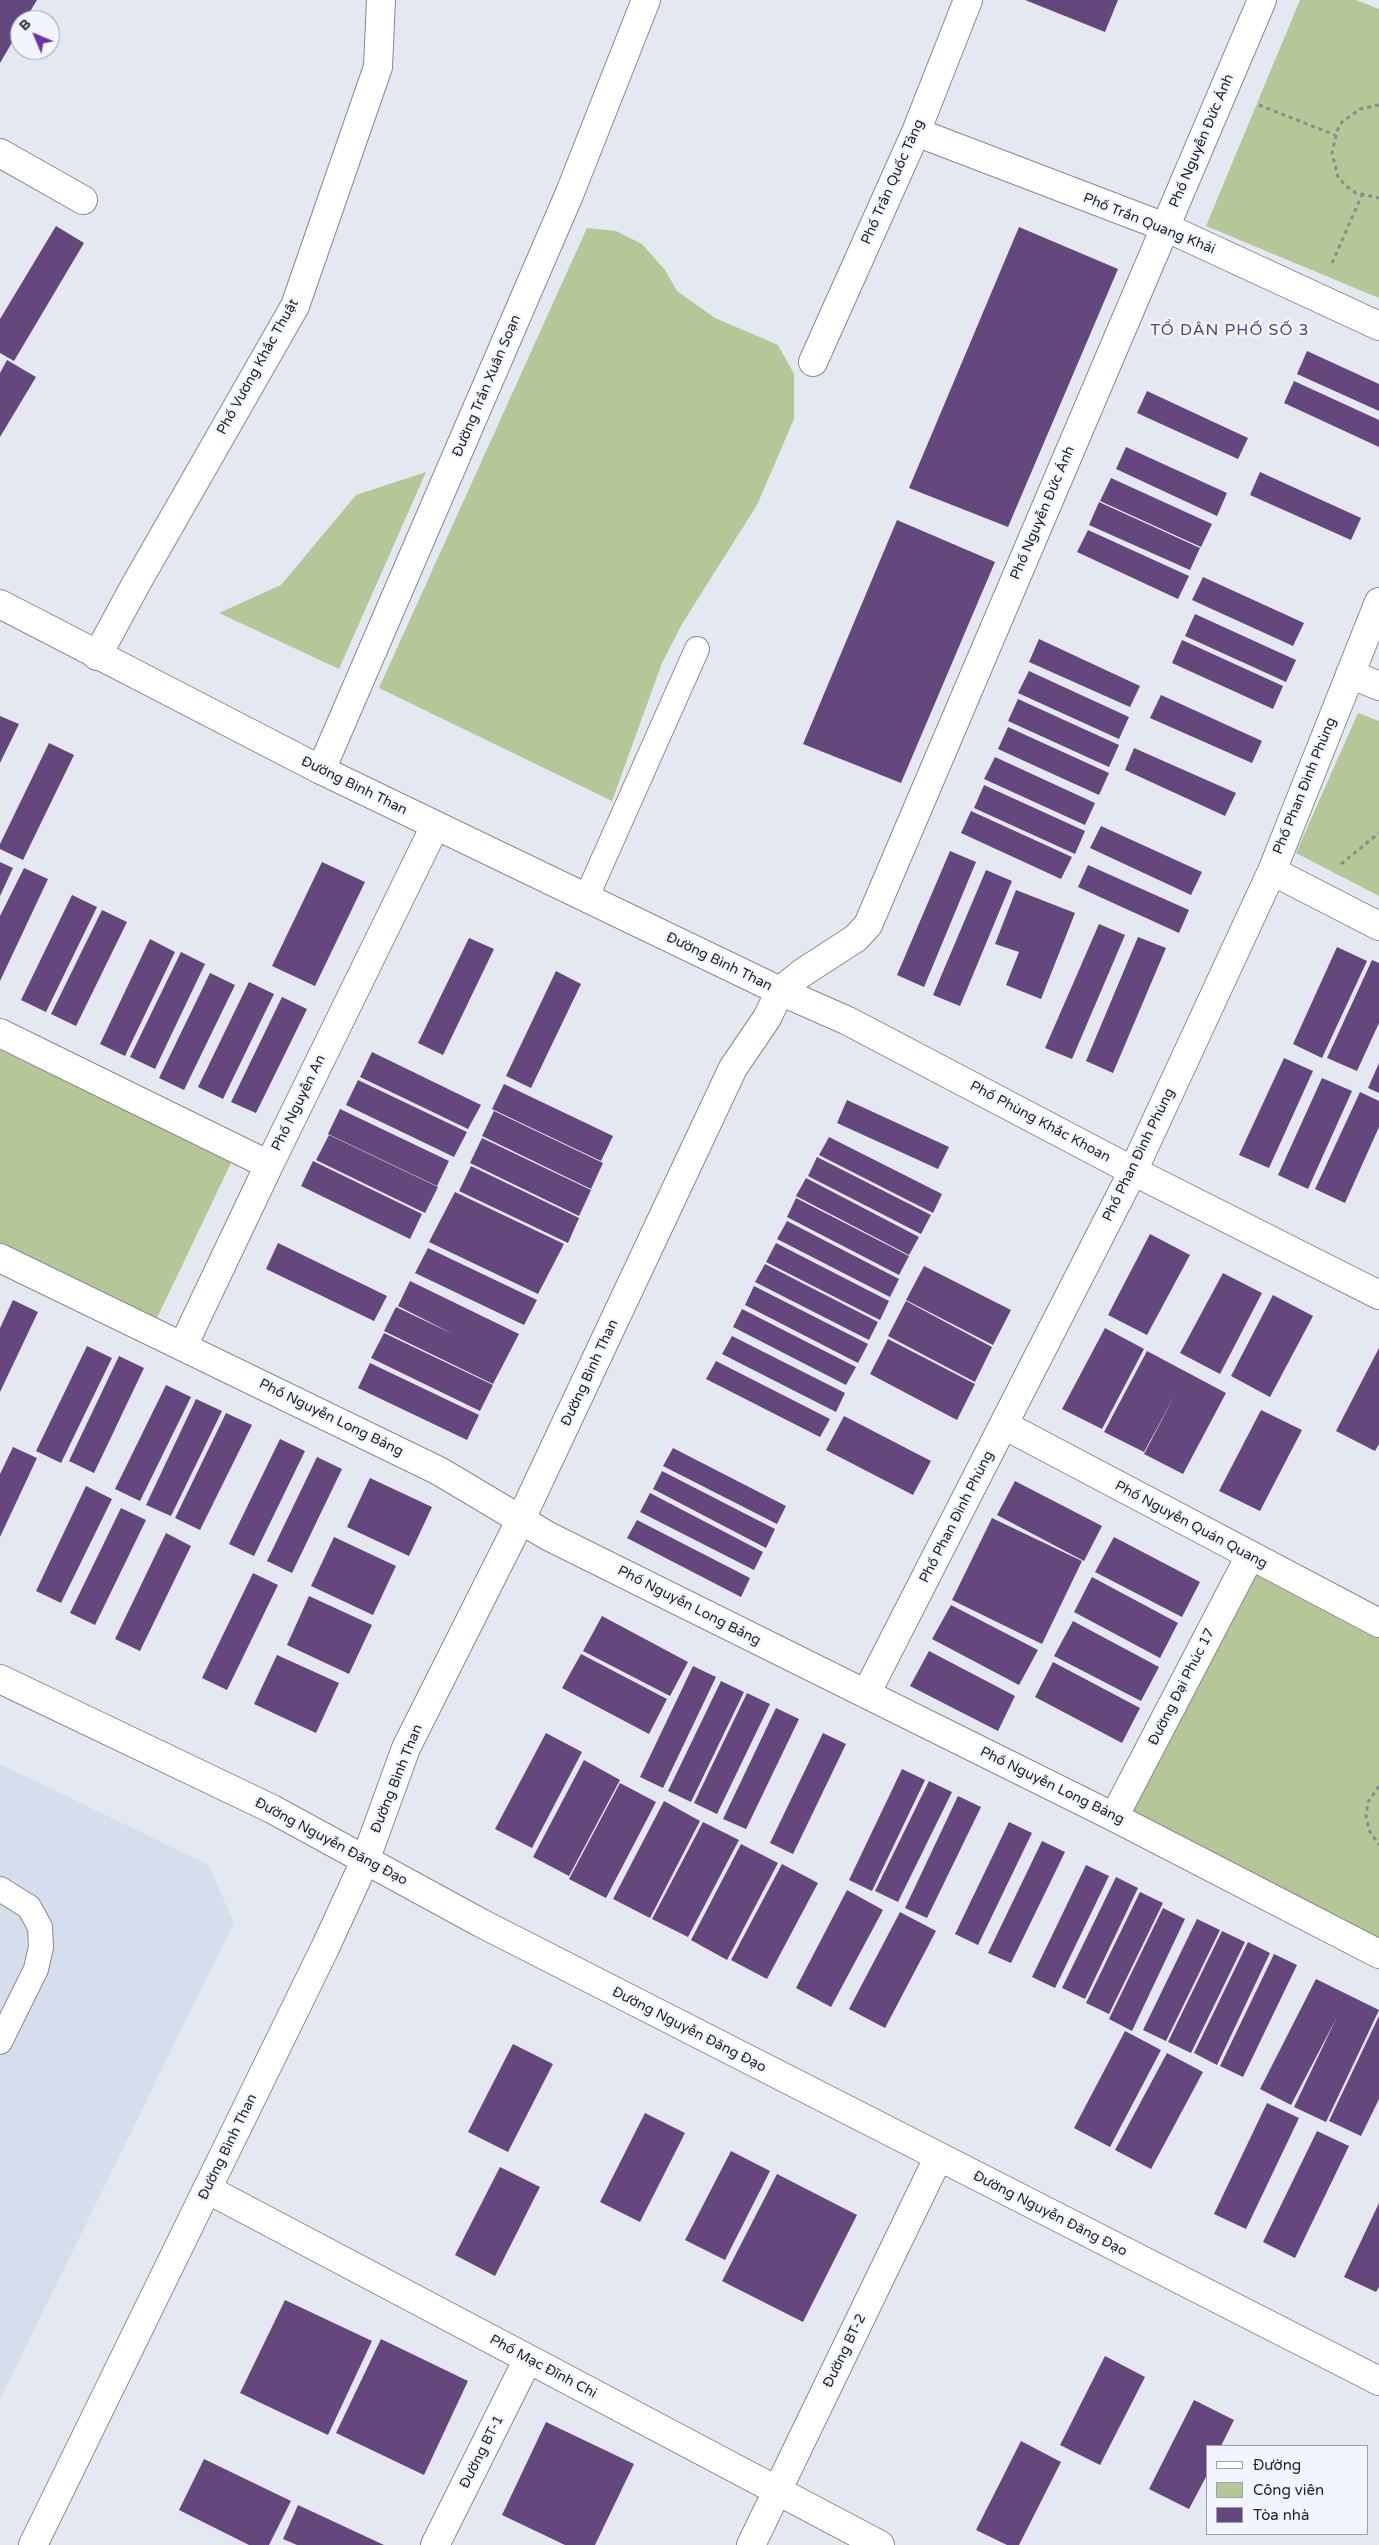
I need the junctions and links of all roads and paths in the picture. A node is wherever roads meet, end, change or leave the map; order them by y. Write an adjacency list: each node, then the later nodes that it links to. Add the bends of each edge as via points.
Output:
1 (381, 0): 20 (street, Phố Vương Khắc Thuật, via 378,67 295,306)
2 (646, 0): 23 (street, Đường Trần Xuân Soạn, via 570,195)
3 (968, 0): 7 (street, Phố Trần Quốc Tảng)
4 (1262, 0): 13 (street, Phố Nguyễn Đức Ánh)
5 (1253, 102): 8 (path)
6 (1379, 105): 8 (path, via 1351,114)
7 (916, 132): 13 (street, Phố Trần Quang Khải); 16 (street, Phố Trần Quốc Tảng)
8 (1335, 135): 10 (path, via 1332,153 1338,177)
9 (0, 153): 12 (street)
10 (1362, 195): 11 (path); 14 (path)
11 (1379, 198)
12 (83, 200)
13 (1164, 228): 15 (street, Phố Trần Quang Khải); 30 (street, Phố Nguyễn Đức Ánh, via 868,925 856,938 802,973)
14 (1331, 267)
15 (1379, 326)
16 (812, 362)
17 (1379, 602): 21 (street, Phố Phan Đình Phùng)
18 (0, 604): 20 (street, Đường Bình Than)
19 (698, 649): 28 (lane)
20 (97, 656): 23 (street, Đường Bình Than)
21 (1350, 674): 22 (street); 27 (street, Phố Phan Đình Phùng)
22 (1379, 686)
23 (321, 770): 24 (street, Đường Bình Than)
24 (435, 826): 28 (street, Đường Bình Than); 32 (street, Phố Nguyễn An)
25 (1379, 833): 26 (path)
26 (1334, 870)
27 (1272, 871): 29 (street); 33 (street, Phố Phan Đình Phùng)
28 (587, 896): 30 (street, Đường Bình Than)
29 (1379, 926)
30 (780, 992): 33 (street, Phố Phùng Khắc Khoan, via 848,1021); 38 (street, Đường Bình Than, via 734,1068)
31 (0, 1033): 32 (street, Phố Nguyễn An)
32 (269, 1164): 36 (street)
33 (1133, 1171): 35 (street, Phố Phùng Khắc Khoan); 37 (street, Phố Phan Đình Phùng)
34 (0, 1258): 36 (street, Phố Nguyễn Long Bảng)
35 (1379, 1295)
36 (183, 1346): 38 (street, Phố Nguyễn Long Bảng, via 439,1471)
37 (1004, 1425): 39 (street, Phố Nguyễn Quán Quang); 42 (street, Phố Phan Đình Phùng)
38 (521, 1519): 42 (street, Phố Nguyễn Long Bảng, via 548,1536); 46 (street, Đường Bình Than, via 406,1748)
39 (1250, 1556): 40 (street, Phố Nguyễn Quán Quang); 44 (street, Đường Đại Phúc 17)
40 (1379, 1623)
41 (0, 1679): 46 (street, Đường Nguyễn Đăng Đạo, via 272,1809)
42 (866, 1694): 44 (street, Phố Nguyễn Long Bảng)
43 (1379, 1786): 45 (path, via 1368,1802 1366,1816 1369,1830)
44 (1114, 1817): 48 (street, Phố Nguyễn Long Bảng)
45 (1379, 1846)
46 (365, 1861): 50 (street, Đường Nguyễn Đăng Đạo, via 480,1924); 51 (street, Đường Bình Than)
47 (0, 1889): 49 (lane, via 29,1907 40,1927 41,1947 36,1969)
48 (1379, 1954)
49 (0, 2042)
50 (938, 2158): 53 (street, Đường Nguyễn Đăng Đạo); 54 (street, Đường BT-2)
51 (207, 2189): 52 (street, Phố Mạc Đĩnh Chi); 55 (street, Đường Bình Than)
52 (528, 2359): 54 (street, Phố Mạc Đĩnh Chi); 56 (street, Đường BT-1)
53 (1379, 2381)
54 (777, 2492): 57 (street, Đường BT-2); 58 (street, Phố Mạc Đĩnh Chi)
55 (33, 2545)
56 (436, 2545)
57 (751, 2545)
58 (880, 2545)

